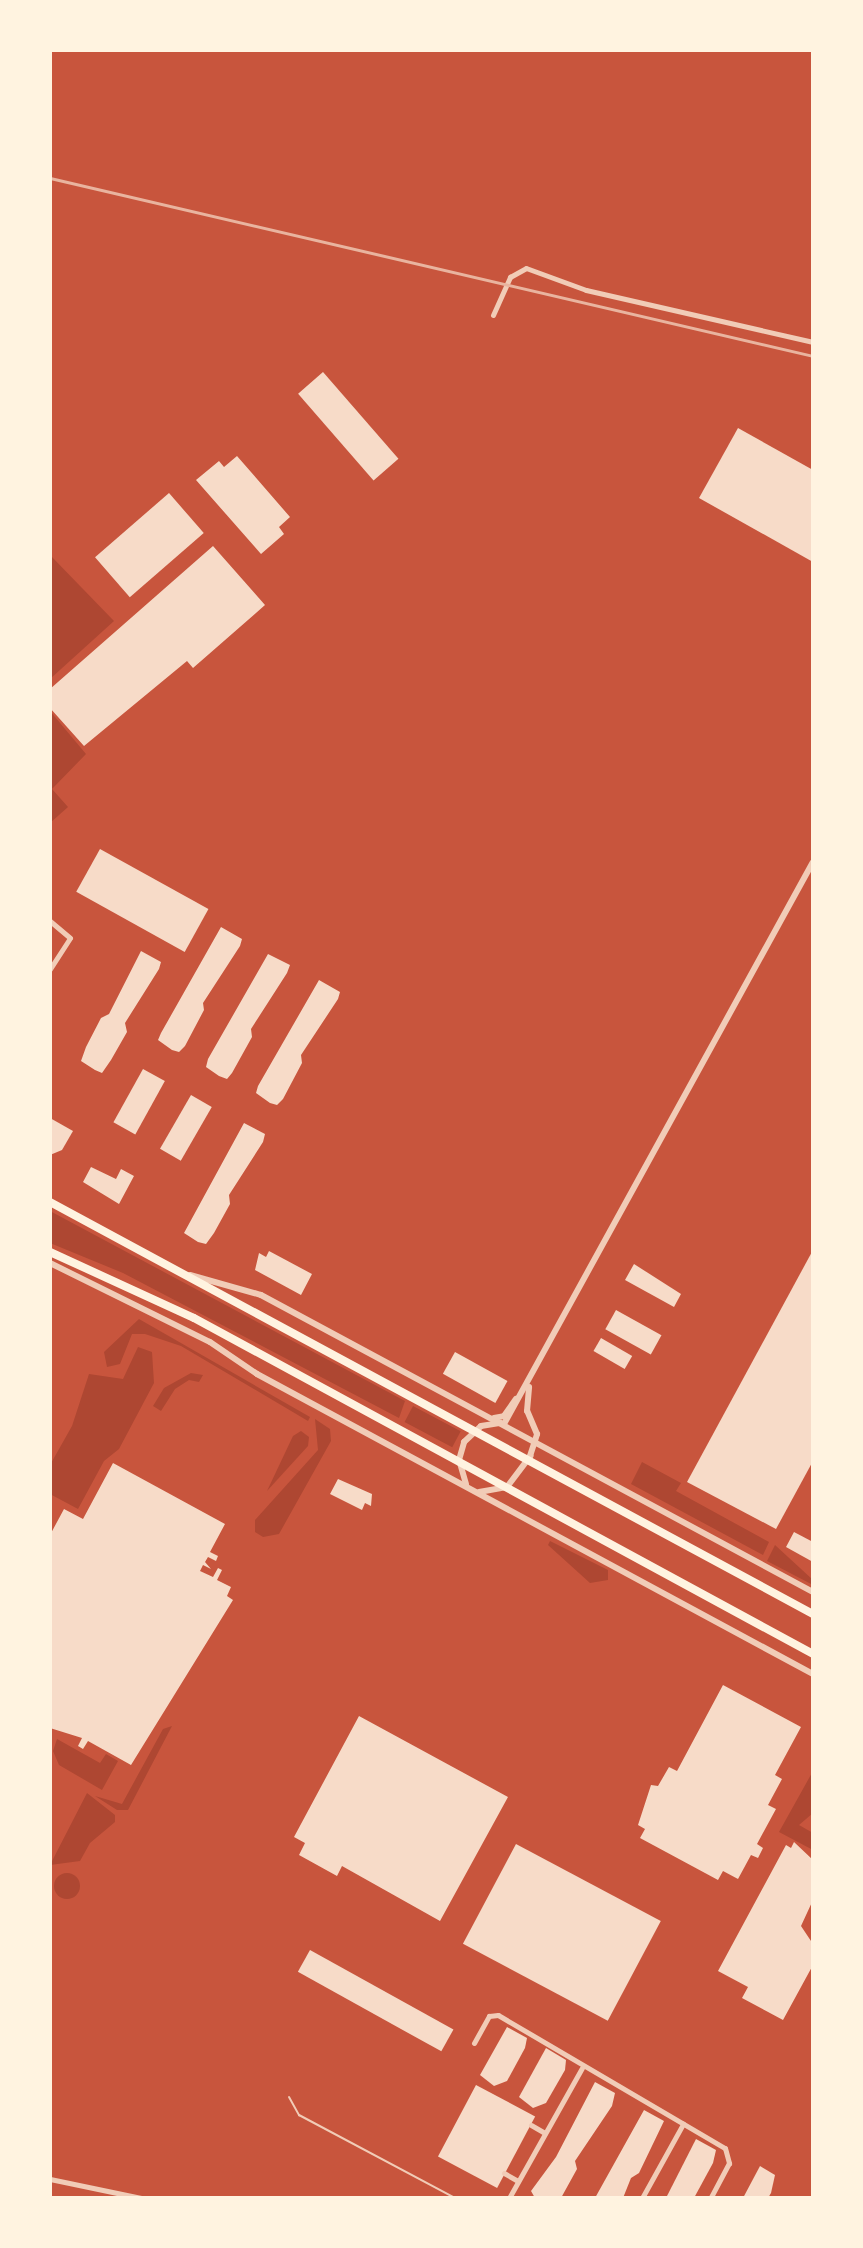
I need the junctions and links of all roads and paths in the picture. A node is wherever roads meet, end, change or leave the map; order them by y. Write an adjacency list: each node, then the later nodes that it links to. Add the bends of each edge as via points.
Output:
1 (493, 315): 2 (street, via 510,277 532,269 586,290)
2 (813, 342)
3 (813, 862): 10 (street)
4 (50, 921): 5 (street, via 70,938)
5 (50, 969)
6 (50, 1202): 9 (main road)
7 (50, 1252): 19 (main road, via 139,1289)
8 (50, 1263): 15 (street, via 210,1342 257,1374)
9 (188, 1275): 12 (street, via 261,1295); 18 (main road)
10 (531, 1379): 11 (street); 14 (street, via 527,1411)
11 (527, 1387): 12 (street, via 504,1416); 13 (street)
12 (494, 1418): 13 (street)
13 (504, 1424): 14 (street); 15 (street, via 481,1426 464,1442 459,1466)
14 (536, 1441): 16 (street, via 510,1484 495,1492); 17 (street)
15 (467, 1487): 16 (street)
16 (475, 1491): 20 (street)
17 (813, 1592)
18 (813, 1614)
19 (813, 1654)
20 (813, 1674)
21 (474, 2043): 22 (street, via 493,2014)
22 (582, 2068): 24 (street); 26 (street)
23 (289, 2097): 32 (lane, via 299,2115)
24 (683, 2124): 33 (street); 34 (street, via 725,2148 730,2157)
25 (531, 2125): 26 (street)
26 (545, 2133): 29 (street)
27 (504, 2173): 29 (street)
28 (50, 2179): 31 (street)
29 (518, 2181): 30 (street)
30 (512, 2197)
31 (141, 2198)
32 (455, 2198)
33 (642, 2198)
34 (710, 2198)

